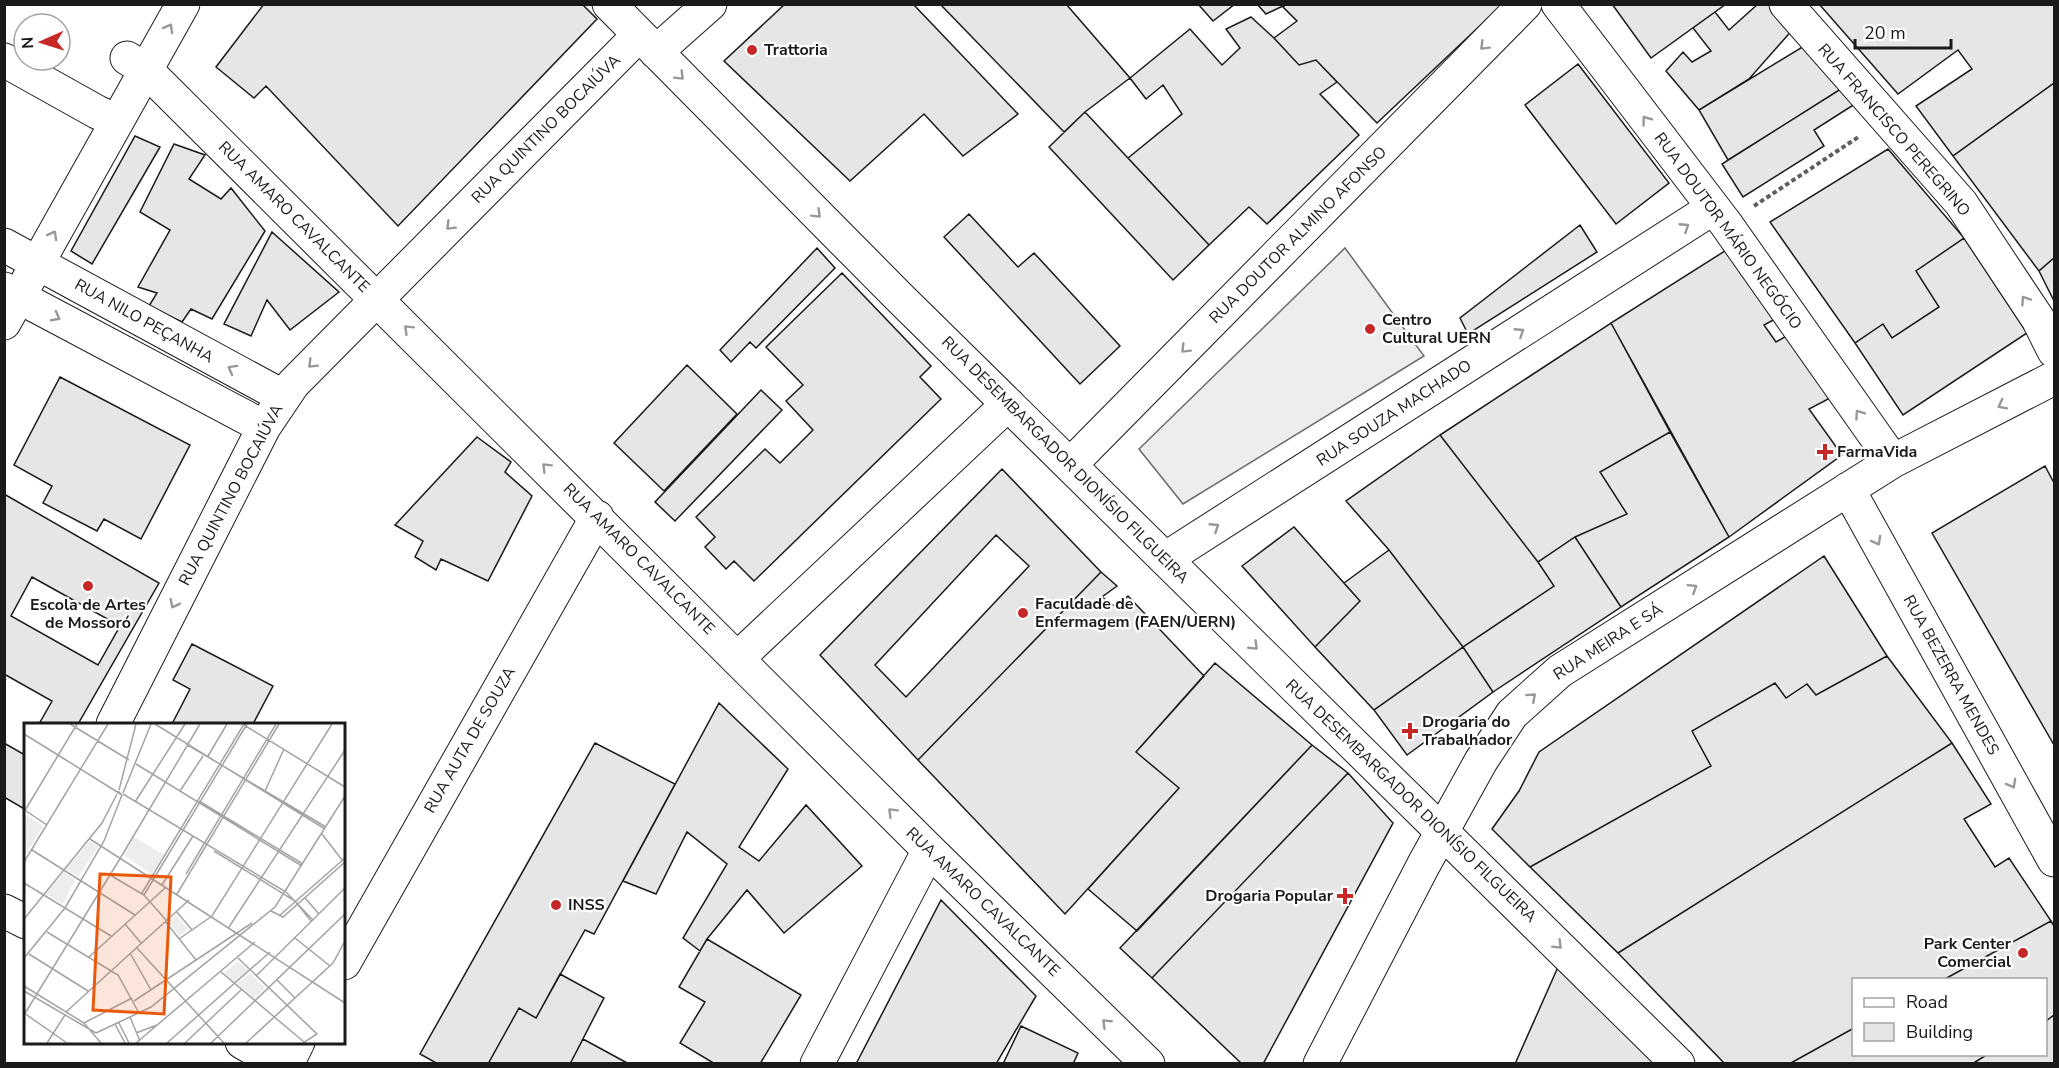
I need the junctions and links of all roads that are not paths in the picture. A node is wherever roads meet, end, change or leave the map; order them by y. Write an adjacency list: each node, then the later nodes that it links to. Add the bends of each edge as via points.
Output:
1 (157, 4): 10 (street)
2 (183, 4): 10 (street, one-way to 2)
3 (609, 4): 8 (street, RUA DESEMBARGADOR DIONÍSIO FILGUEIRA)
4 (710, 4): 8 (street, RUA QUINTINO BOCAIÚVA)
5 (1525, 4): 21 (street, RUA DOUTOR ALMINO AFONSO, one-way to 21)
6 (1558, 4): 12 (street, RUA DOUTOR MÁRIO NEGÓCIO, one-way to 6)
7 (1786, 4): 15 (street, RUA FRANCISCO PEREGRINO, one-way to 7, via 1961,203)
8 (648, 44): 14 (street, RUA QUINTINO BOCAIÚVA, one-way to 14); 18 (street, RUA DESEMBARGADOR DIONÍSIO FILGUEIRA, one-way to 18)
9 (4, 60): 11 (street)
10 (137, 64): 11 (street); 14 (street, RUA AMARO CAVALCANTE)
11 (107, 117): 13 (street)
12 (1720, 216): 20 (street, RUA DOUTOR MÁRIO NEGÓCIO, one-way to 12); 24 (street, RUA SOUZA MACHADO, one-way to 12)
13 (13, 278): 17 (street, RUA NILO PEÇANHA, one-way to 13); 19 (street, one-way to 19)
14 (377, 299): 17 (street, RUA QUINTINO BOCAIÚVA, one-way to 17, via 292,384); 23 (street, RUA AMARO CAVALCANTE, one-way to 14)
15 (2055, 351)
16 (2055, 378): 20 (street, RUA MEIRA E SÁ, one-way to 20)
17 (284, 397): 19 (street, RUA QUINTINO BOCAIÚVA)
18 (1008, 404): 21 (street, RUA DESEMBARGADOR DIONÍSIO FILGUEIRA); 25 (street)
19 (264, 427): 26 (street, RUA QUINTINO BOCAIÚVA, one-way to 26)
20 (1893, 461): 22 (street, RUA MEIRA E SÁ)
21 (1070, 465): 24 (street, RUA DESEMBARGADOR DIONÍSIO FILGUEIRA)
22 (1848, 489): 27 (street, RUA MEIRA E SÁ, one-way to 22, via 1481,761 1512,714 1560,671); 29 (street, RUA BEZERRA MENDES, one-way to 29)
23 (597, 517): 25 (street, RUA AMARO CAVALCANTE); 30 (street, RUA AUTA DE SOUZA)
24 (1165, 559): 27 (street, RUA DESEMBARGADOR DIONÍSIO FILGUEIRA, one-way to 27)
25 (738, 658): 28 (street, RUA AMARO CAVALCANTE, one-way to 25)
26 (114, 723)
27 (1443, 832): 37 (street, RUA MEIRA E SÁ); 38 (street, RUA DESEMBARGADOR DIONÍSIO FILGUEIRA, one-way to 38)
28 (929, 850): 35 (street); 36 (street, RUA AMARO CAVALCANTE, one-way to 28)
29 (2055, 860)
30 (345, 961)
31 (245, 1044): 33 (street)
32 (297, 1044): 34 (street)
33 (280, 1064)
34 (286, 1064)
35 (817, 1064)
36 (1148, 1064)
37 (1320, 1064)
38 (1678, 1064)

